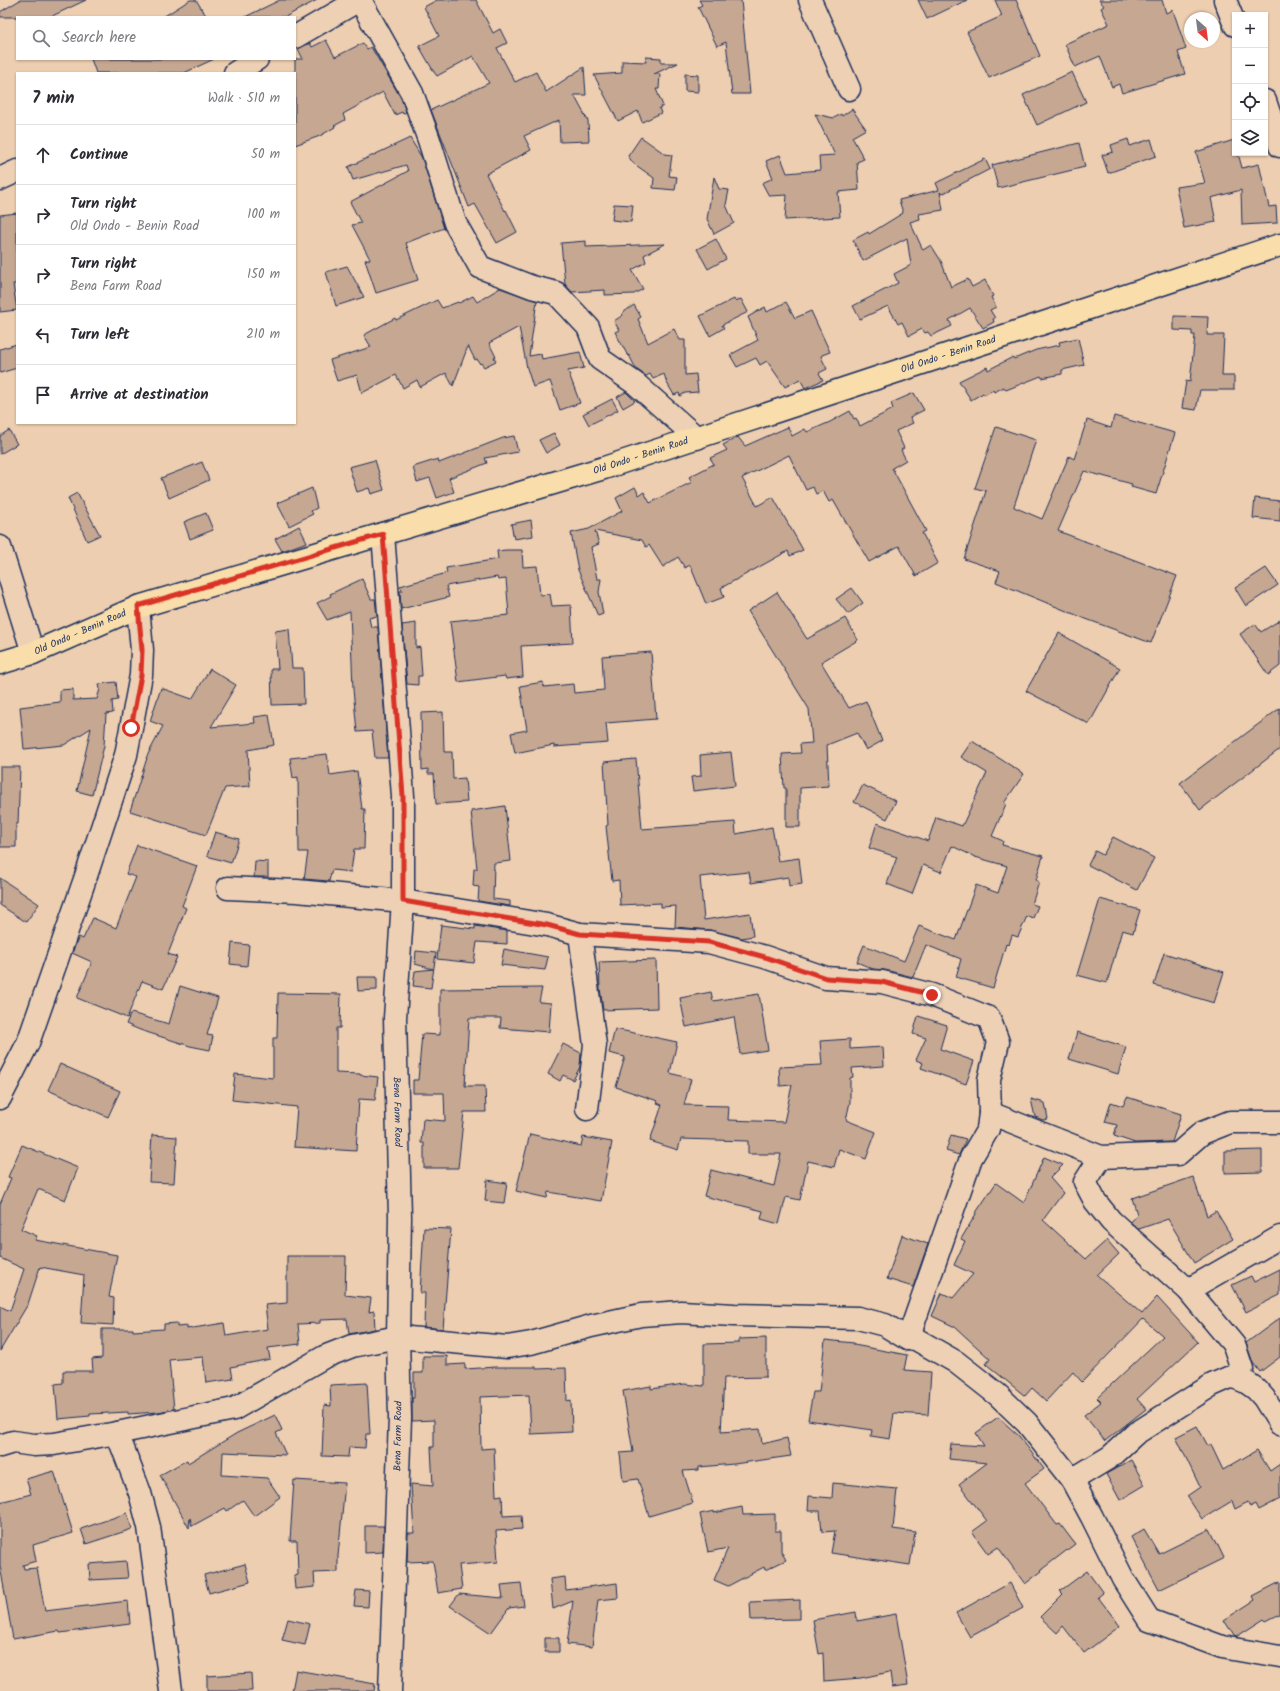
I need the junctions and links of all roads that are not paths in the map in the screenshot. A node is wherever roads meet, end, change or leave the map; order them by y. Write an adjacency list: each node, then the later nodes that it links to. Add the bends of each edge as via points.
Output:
1 (360, 0): 5 (street); 14 (street, via 412,93 455,223 480,267 532,287 556,293 588,328 600,359 636,384)
2 (810, 0): 8 (street)
3 (1225, 0): 4 (street)
4 (1232, 18)
5 (296, 35)
6 (255, 60): 7 (street)
7 (237, 72)
8 (849, 89)
9 (1268, 110): 10 (street)
10 (1280, 146)
11 (16, 171): 12 (street)
12 (0, 179)
13 (1280, 245): 14 (main road, Old Ondo - Benin Road)
14 (697, 438): 15 (main road, Old Ondo - Benin Road)
15 (383, 534): 17 (main road, Old Ondo - Benin Road); 21 (street, Bena Farm Road, via 403,796)
16 (0, 547): 18 (street)
17 (138, 606): 18 (main road, Old Ondo - Benin Road); 23 (street, via 142,650 141,675 126,755 86,879 28,1043)
18 (33, 653): 19 (main road, Old Ondo - Benin Road)
19 (0, 663)
20 (228, 888): 21 (street, via 297,891)
21 (403, 901): 22 (street, via 547,925); 30 (street, Bena Farm Road, via 395,1018 400,1217)
22 (580, 934): 24 (street, via 595,1046); 25 (street, via 709,942 765,957 826,978 882,982 925,993 989,1018 998,1042 989,1080)
23 (0, 1098)
24 (587, 1109)
25 (990, 1113): 27 (street); 31 (street, via 988,1129 971,1158)
26 (1280, 1122): 27 (street, via 1230,1122 1202,1133 1178,1154)
27 (1101, 1157): 29 (street, via 1085,1182 1095,1201 1111,1221)
28 (1280, 1237): 29 (street)
29 (1188, 1290): 32 (street, via 1234,1345 1242,1369)
30 (398, 1337): 31 (street, via 507,1347 591,1326 641,1316 681,1312 858,1318 885,1325); 34 (street, via 352,1346 324,1357 234,1408); 39 (street, Bena Farm Road, via 400,1418)
31 (908, 1339): 36 (street, via 914,1338 956,1362 998,1395 1027,1423)
32 (1234, 1377): 33 (street, via 1256,1389); 36 (street, via 1212,1385 1135,1434 1110,1457)
33 (1280, 1424)
34 (117, 1433): 35 (street, via 54,1444 13,1442); 38 (street, via 140,1492 149,1527)
35 (0, 1446)
36 (1072, 1480): 37 (street, via 1123,1579 1149,1620 1222,1648)
37 (1280, 1657)
38 (171, 1691)
39 (390, 1691)

